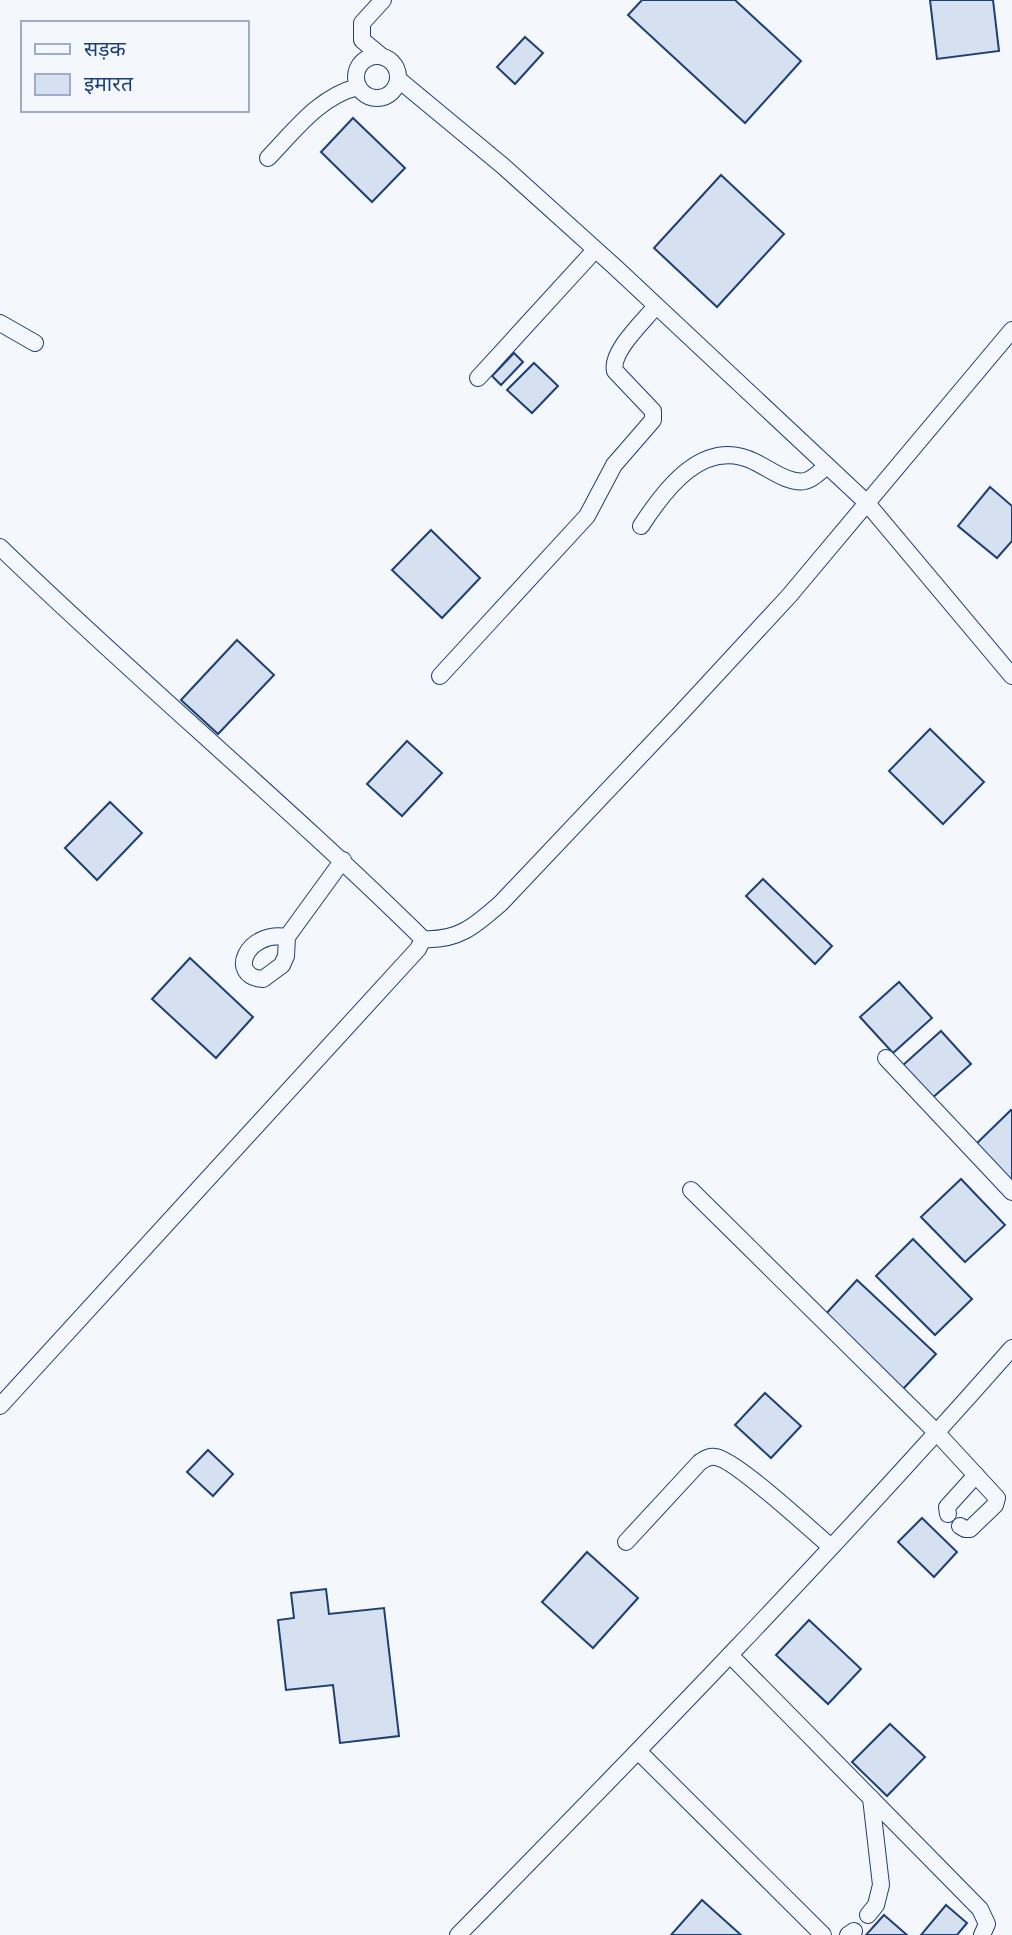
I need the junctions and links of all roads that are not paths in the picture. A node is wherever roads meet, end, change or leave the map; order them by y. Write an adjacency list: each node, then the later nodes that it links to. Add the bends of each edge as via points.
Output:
1 (383, 0): 2 (street, via 362,23 362,40)
2 (380, 55): 3 (street, via 394,64); 4 (street, via 360,64)
3 (398, 79): 4 (street, via 393,91 381,98 368,96); 6 (street)
4 (358, 87): 5 (street, via 323,102)
5 (268, 158)
6 (595, 250): 7 (street); 11 (street)
7 (656, 306): 12 (street); 16 (street, via 618,352 614,366 653,411 653,420 614,465 587,516)
8 (0, 323): 10 (street)
9 (1012, 330): 13 (street)
10 (35, 343)
11 (478, 378)
12 (827, 466): 13 (street); 14 (street, via 801,481 739,456 702,461 667,487)
13 (866, 502): 17 (street); 20 (street, via 789,596 500,904 460,934 442,940)
14 (640, 526)
15 (0, 547): 18 (street)
16 (440, 676)
17 (1012, 676)
18 (343, 860): 19 (street); 20 (street)
19 (287, 937)
20 (423, 939): 25 (street)
21 (886, 1058): 23 (street)
22 (691, 1190): 26 (street)
23 (1012, 1192)
24 (1012, 1348): 26 (street)
25 (0, 1406)
26 (937, 1433): 27 (street); 29 (street)
27 (976, 1475): 27 (street, via 947,1507 965,1529 997,1500)
28 (626, 1542): 29 (street, via 700,1462 717,1457 738,1469)
29 (831, 1547): 30 (street)
30 (730, 1655): 31 (street); 32 (street)
31 (639, 1752): 34 (street); 35 (street)
32 (871, 1798): 33 (street, via 881,1885); 36 (street, via 980,1909 987,1924)
33 (868, 1915)
34 (458, 1935)
35 (824, 1935)
36 (982, 1935)

